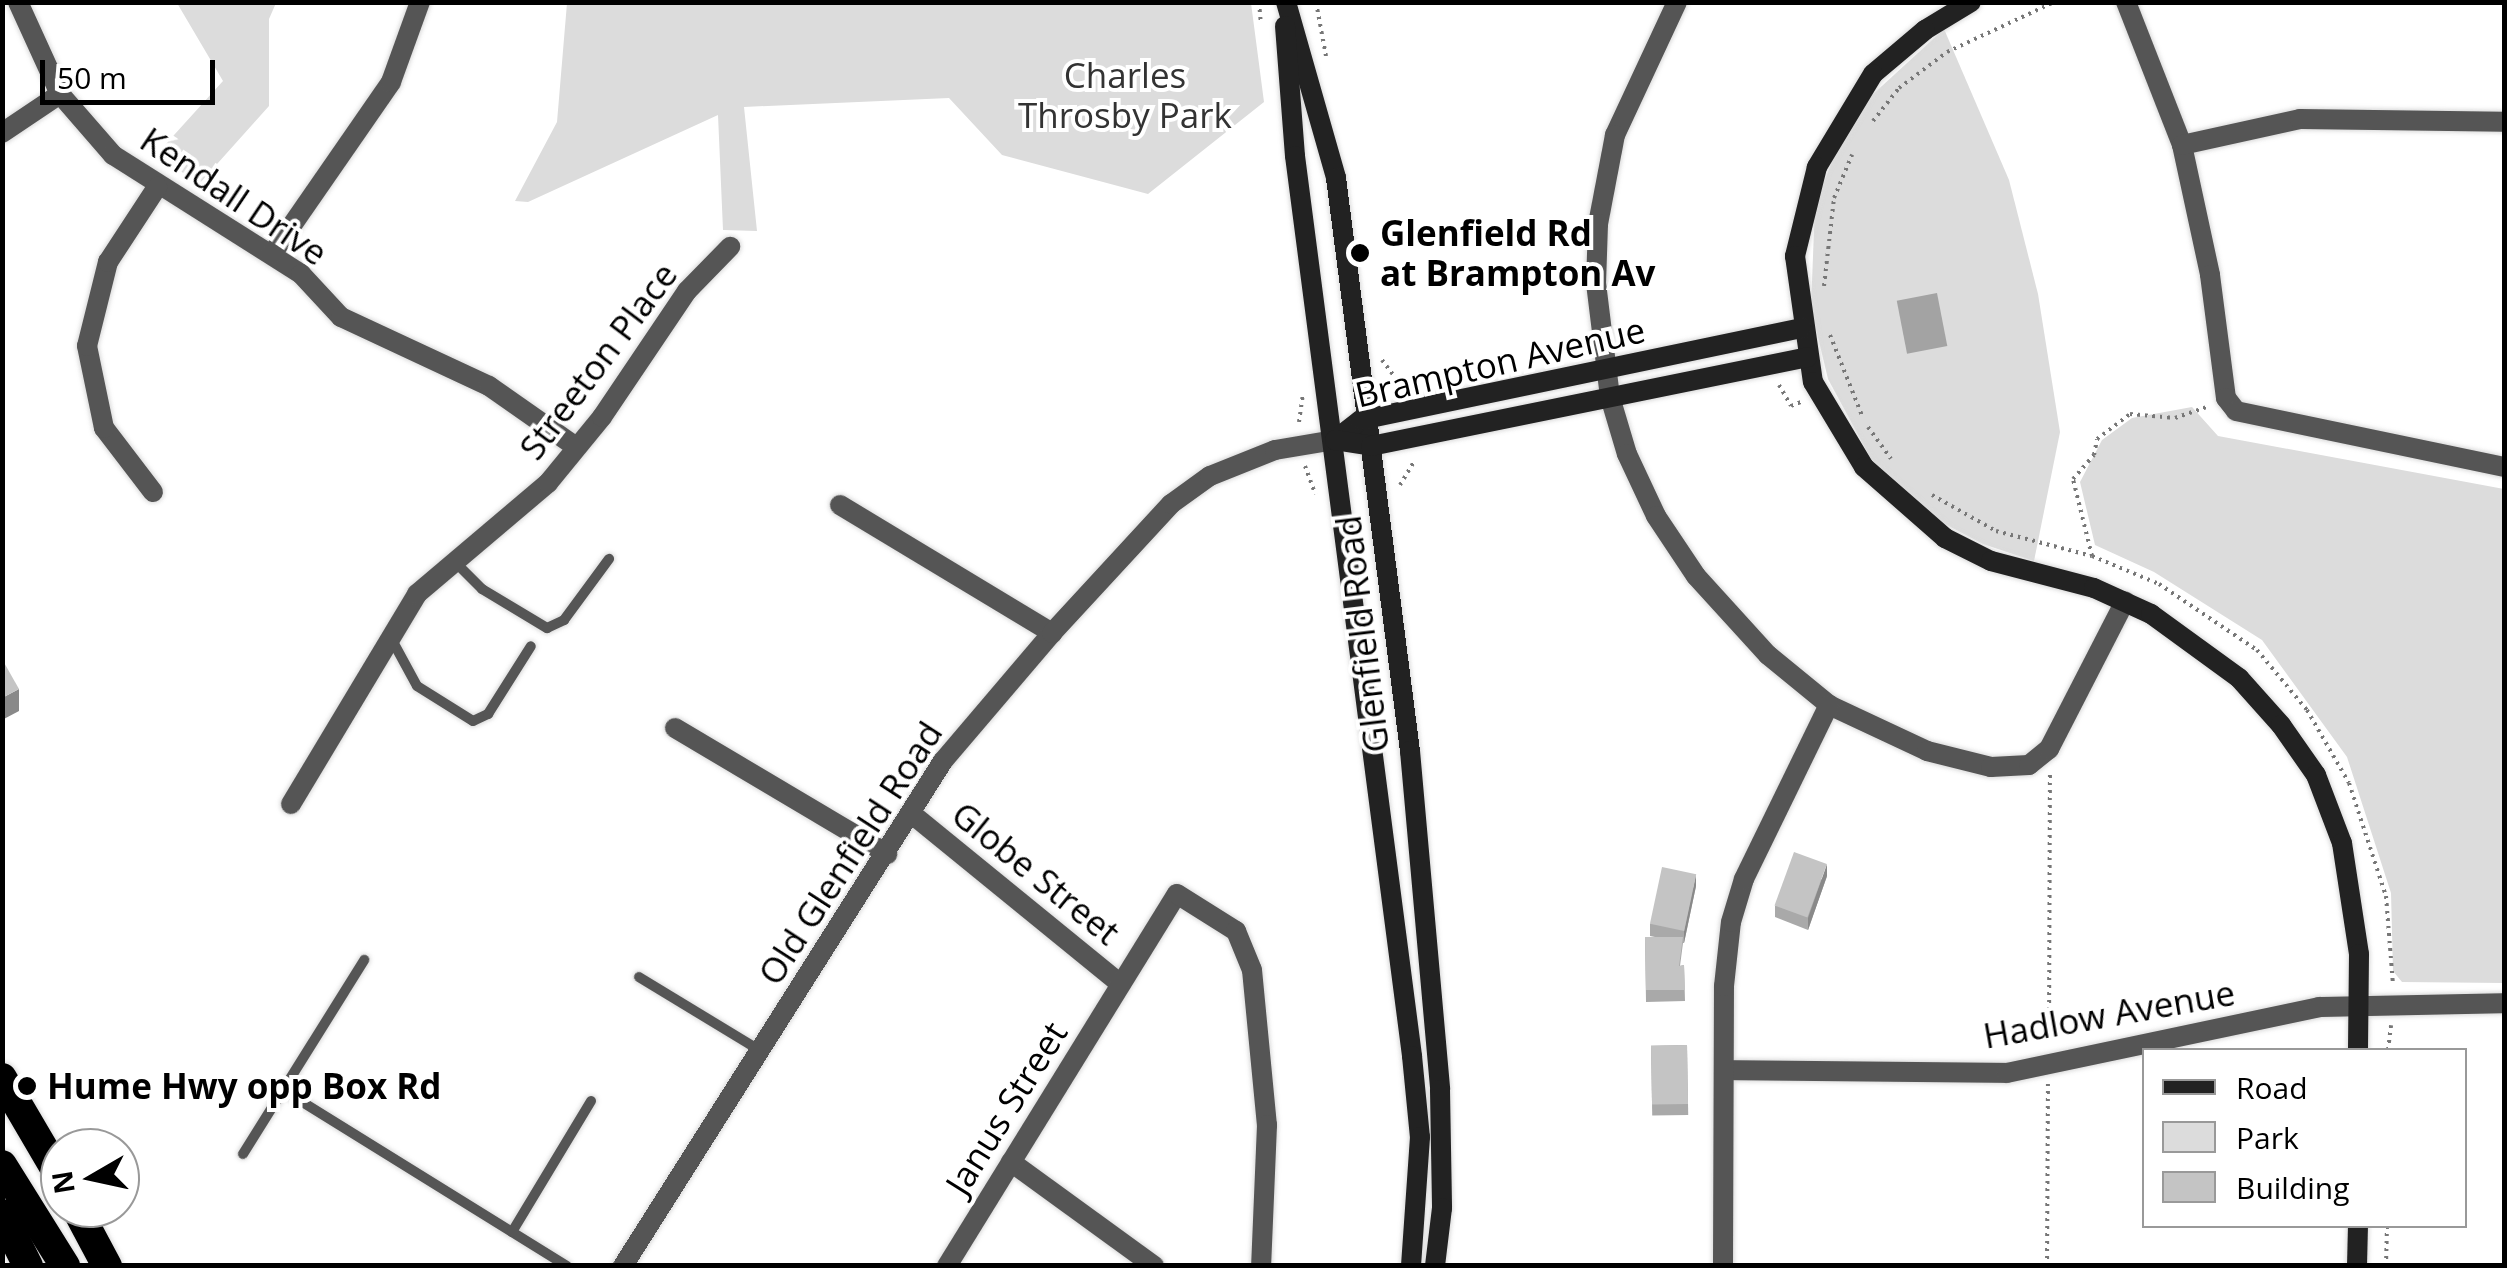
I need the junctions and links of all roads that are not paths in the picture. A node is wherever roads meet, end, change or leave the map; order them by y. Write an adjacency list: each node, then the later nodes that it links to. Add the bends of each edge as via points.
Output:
1 (18, 2): 7 (street, Kendall Drive)
2 (420, 2): 13 (street, via 391,82)
3 (1285, 2): 18 (main road, Glenfield Road, via 1336,178); 19 (main road, Glenfield Road, via 1295,156)
4 (1676, 2): 16 (street, via 1625,105 1602,192 1596,283)
5 (2126, 2): 10 (street)
6 (1969, 3): 14 (main road, via 1873,74 1834,131 1798,226)
7 (60, 94): 9 (street); 11 (street, Kendall Drive, via 113,155)
8 (2504, 122): 10 (street, via 2300,120)
9 (2, 134)
10 (2182, 145): 22 (street, via 2210,274 2226,398 2249,418)
11 (158, 186): 13 (street, Kendall Drive); 23 (street, via 108,262 87,346 104,428)
12 (730, 247): 21 (street, Streeton Place, via 687,291)
13 (272, 254): 21 (street, Kendall Drive, via 342,316 490,386)
14 (1801, 328): 15 (main road); 16 (main road, Brampton Avenue)
15 (1806, 358): 17 (main road, Brampton Avenue); 27 (main road, via 1846,443 1915,516 1991,561)
16 (1605, 369): 17 (street); 18 (main road, Brampton Avenue)
17 (1610, 397): 20 (main road, Brampton Avenue); 31 (street, via 1640,483 1696,576 1768,655)
18 (1368, 419): 19 (main road, Brampton Avenue); 20 (main road, Glenfield Road)
19 (1335, 440): 20 (main road, Brampton Avenue); 28 (street, Old Glenfield Road, via 1275,450 1210,476 1172,504); 63 (main road, Glenfield Road, via 1420,1138)
20 (1371, 446): 64 (main road, Glenfield Road, via 1410,751 1440,1090 1442,1208)
21 (576, 447): 26 (street, Streeton Place, via 522,507)
22 (2504, 467)
23 (153, 492)
24 (840, 505): 28 (street)
25 (609, 559): 26 (lane, via 564,620 548,628 482,589)
26 (454, 562): 29 (street, Streeton Place, via 417,594)
27 (2125, 601): 31 (street, via 2040,758 2012,768 1951,759); 40 (main road, via 2190,637 2240,678 2316,774 2353,896)
28 (1052, 633): 34 (street, Old Glenfield Road, via 943,761)
29 (392, 639): 30 (lane, via 417,686 473,721 488,714); 33 (street, Streeton Place)
30 (531, 646)
31 (1829, 705): 43 (street, via 1744,879 1732,922)
32 (675, 728): 35 (street)
33 (291, 804)
34 (912, 814): 35 (street, Old Glenfield Road); 38 (street, Globe Street)
35 (886, 854): 42 (street, Old Glenfield Road)
36 (364, 960): 45 (lane)
37 (640, 977): 42 (lane)
38 (1119, 982): 49 (street, Janus Street); 62 (street, Janus Street, via 1177,894 1243,942 1268,1125)
39 (2504, 1004): 40 (street, Hadlow Avenue)
40 (2359, 1006): 41 (main road); 43 (street, Hadlow Avenue, via 2319,1007 2007,1073)
41 (2358, 1048)
42 (759, 1050): 59 (street, Old Glenfield Road)
43 (1724, 1070): 65 (street)
44 (2, 1078): 47 (highway)
45 (283, 1090): 48 (lane); 54 (lane)
46 (591, 1101): 54 (lane)
47 (40, 1143)
48 (242, 1154)
49 (1011, 1162): 60 (street, Janus Street); 61 (street)
50 (2, 1165): 56 (highway)
51 (2, 1214): 55 (highway)
52 (87, 1228): 57 (highway)
53 (2358, 1228): 66 (main road)
54 (512, 1232): 58 (lane)
55 (28, 1266)
56 (65, 1266)
57 (107, 1266)
58 (566, 1266)
59 (622, 1266)
60 (947, 1266)
61 (1154, 1266)
62 (1260, 1266)
63 (1411, 1266)
64 (1435, 1266)
65 (1723, 1266)
66 (2358, 1266)

